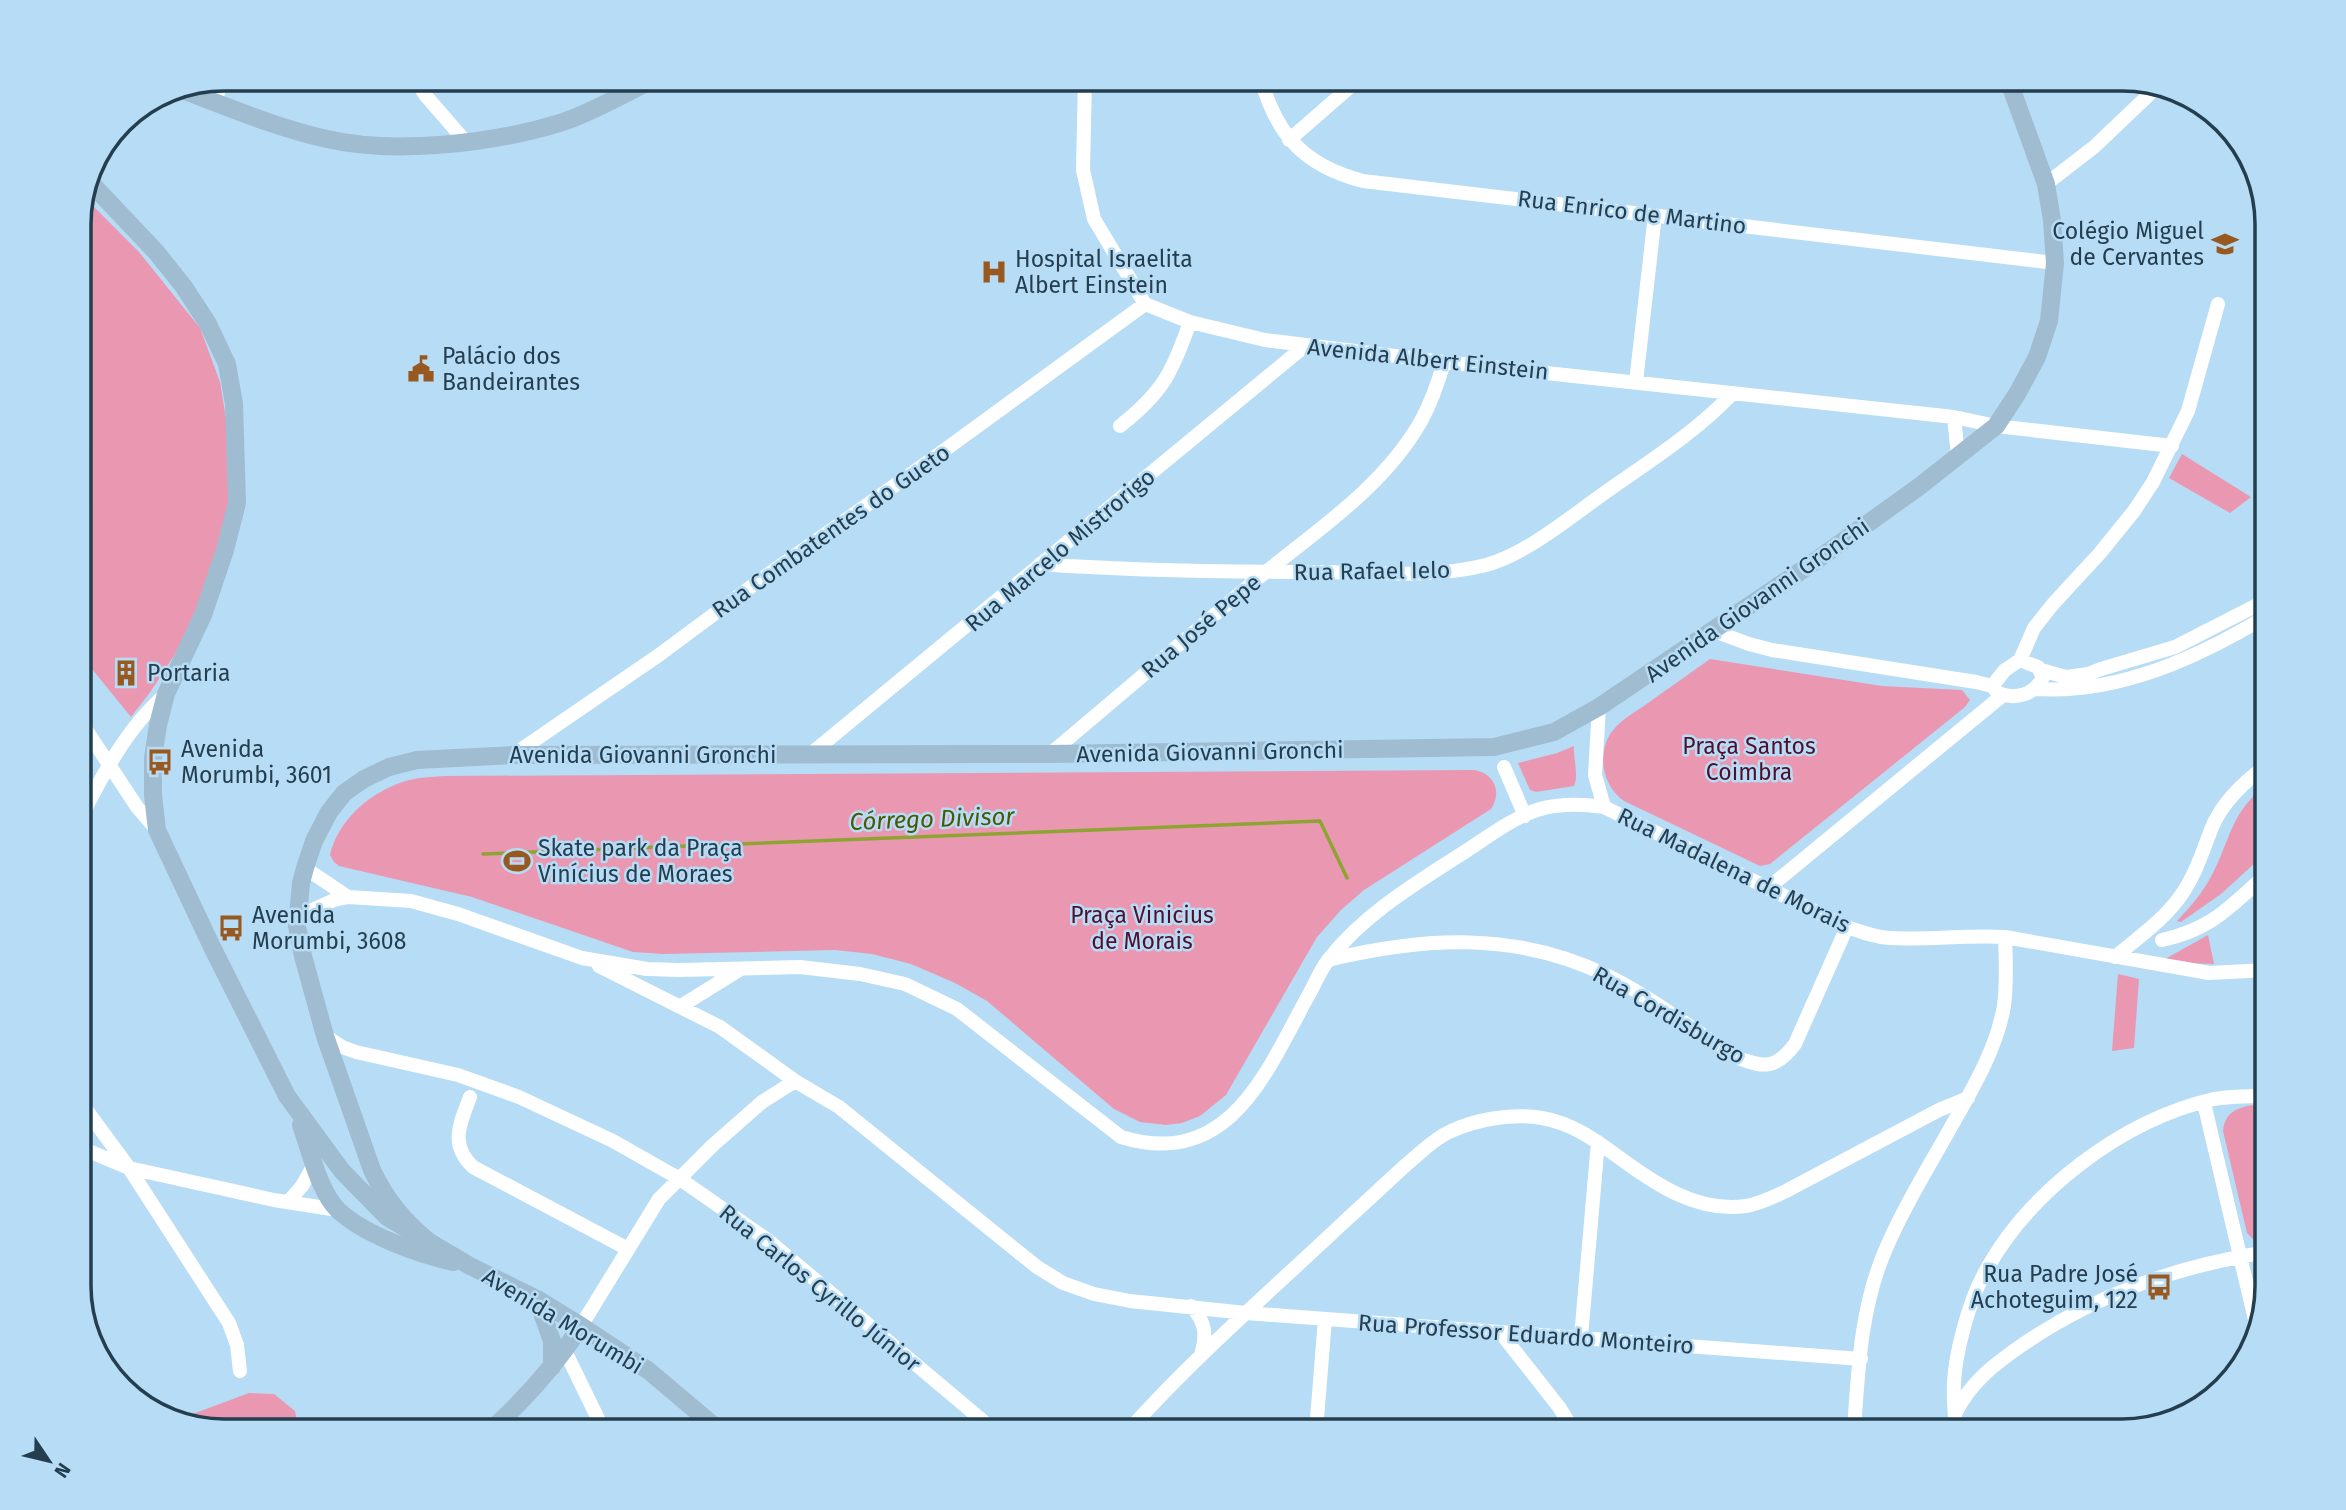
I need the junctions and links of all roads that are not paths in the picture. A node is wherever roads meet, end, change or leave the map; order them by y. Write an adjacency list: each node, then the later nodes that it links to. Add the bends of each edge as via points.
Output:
1 (218, 91): 10 (street)
2 (423, 91): 12 (street)
3 (627, 91): 12 (main road, via 566,121)
4 (1085, 91): 17 (street, via 1083,170 1094,219)
5 (1264, 91): 11 (street, Rua Enrico de Martino)
6 (1345, 91): 11 (street)
7 (2013, 91): 13 (main road, Avenida Giovanni Gronchi)
8 (2149, 94): 13 (street)
9 (195, 95): 10 (main road)
10 (217, 103): 12 (main road, via 329,140 376,145)
11 (1289, 140): 15 (street, Rua Enrico de Martino, via 1312,160 1363,181)
12 (466, 142)
13 (2046, 184): 16 (main road, Avenida Giovanni Gronchi)
14 (97, 187): 37 (main road, Avenida Morumbi, via 157,253 208,324 227,363 233,404 237,503 204,615)
15 (1655, 215): 16 (street, Rua Enrico de Martino); 22 (street)
16 (2054, 263): 26 (main road, Avenida Giovanni Gronchi, via 2049,321 2037,357)
17 (1145, 304): 19 (street, Avenida Albert Einstein); 42 (street, Rua Combatentes do Gueto)
18 (2218, 304): 27 (street, via 2188,411)
19 (1190, 322): 20 (street, Avenida Albert Einstein); 25 (street, via 1160,389)
20 (1306, 345): 21 (street, Avenida Albert Einstein); 29 (street, Rua Marcelo Mistrorigo)
21 (1444, 362): 22 (street, Avenida Albert Einstein); 30 (street, Rua José Pepe, via 1420,423 1391,463 1352,503)
22 (1636, 382): 23 (street, Avenida Albert Einstein)
23 (1733, 393): 24 (street, Avenida Albert Einstein); 30 (street, Rua Rafael Ielo, via 1700,425 1569,518 1521,550 1488,564 1410,573)
24 (1954, 417): 26 (street, Avenida Albert Einstein); 28 (street)
25 (1120, 426)
26 (1996, 426): 27 (street, Avenida Albert Einstein); 28 (main road, Avenida Giovanni Gronchi)
27 (2172, 446): 34 (street, via 2134,511 2034,628)
28 (1958, 456): 33 (main road, Avenida Giovanni Gronchi)
29 (1040, 564): 30 (street, Rua Rafael Ielo); 40 (street, Rua Marcelo Mistrorigo)
30 (1265, 573): 41 (street, Rua José Pepe)
31 (2255, 606): 35 (street, via 2175,647 2088,674)
32 (2255, 622): 35 (street, via 2194,655 2119,682 2069,690)
33 (1714, 631): 36 (street, via 1772,650); 38 (main road, Avenida Giovanni Gronchi)
34 (2020, 660): 35 (street, via 2029,662); 36 (street, via 2005,670)
35 (2040, 679): 36 (street, via 2020,696)
36 (1998, 691): 52 (street)
37 (166, 694): 43 (street, via 149,709); 49 (main road, Avenida Morumbi, via 153,758)
38 (1599, 707): 41 (main road, Avenida Giovanni Gronchi, via 1554,732 1494,747); 47 (street, via 1595,775)
39 (91, 737): 43 (street)
40 (812, 753): 41 (main road, Avenida Giovanni Gronchi); 42 (main road, Avenida Giovanni Gronchi)
41 (1050, 754)
42 (513, 755): 50 (main road, Avenida Giovanni Gronchi, via 417,760 364,779 329,811)
43 (110, 765): 46 (street); 49 (street)
44 (1504, 767): 48 (street)
45 (2255, 775): 54 (street, via 2220,811 2201,861)
46 (91, 799)
47 (1604, 807): 48 (street, via 1568,805); 52 (street, Rua Madalena de Morais)
48 (1525, 816): 61 (street, via 1379,910)
49 (157, 830): 72 (main road, Avenida Morumbi)
50 (304, 868): 53 (street); 55 (main road, Avenida Giovanni Gronchi)
51 (2255, 885): 58 (street, via 2198,930)
52 (1767, 889): 56 (street, Rua Madalena de Morais)
53 (348, 897): 55 (street, via 321,904); 60 (street, via 411,901)
54 (2167, 912): 58 (street); 59 (street)
55 (297, 926): 66 (main road, Avenida Giovanni Gronchi)
56 (1847, 928): 57 (street, Rua Madalena de Morais, via 1888,938); 61 (street, Rua Cordisburgo, via 1795,1044 1768,1066 1738,1058 1608,975 1521,947 1458,941 1410,944)
57 (2005, 937): 59 (street, Rua Madalena de Morais); 70 (street, via 2003,1009 1995,1039)
58 (2162, 940): 62 (street)
59 (2115, 957): 62 (street, Rua Madalena de Morais)
60 (582, 958): 63 (street, via 646,969); 65 (street, Rua Professor Eduardo Monteiro)
61 (1328, 960): 63 (street, via 1240,1109 1223,1125 1195,1139 1152,1143 1121,1137 957,1009 905,984 800,967)
62 (2164, 965): 64 (street, Rua Madalena de Morais, via 2209,973)
63 (740, 969): 65 (street)
64 (2255, 971)
65 (681, 1006): 67 (street, Rua Professor Eduardo Monteiro, via 720,1027)
66 (325, 1036): 75 (main road, Avenida Giovanni Gronchi); 80 (street, Rua Carlos Cyrillo Júnior, via 356,1052 458,1075 519,1097)
67 (795, 1080): 80 (street, via 762,1102); 92 (street, Rua Professor Eduardo Monteiro, via 839,1107 1007,1245 1063,1283 1118,1299)
68 (2255, 1096): 71 (street)
69 (470, 1097): 86 (street, via 459,1126 458,1147 473,1167)
70 (1968, 1098): 74 (street, via 1786,1191 1746,1206 1718,1207 1677,1195); 102 (street, via 1887,1246 1870,1297)
71 (2204, 1103): 88 (street); 103 (street, via 2154,1119 2109,1144 2023,1218 1982,1277)
72 (295, 1109): 77 (main road, Avenida Morumbi); 79 (main road, Avenida Morumbi)
73 (91, 1117): 78 (street)
74 (1598, 1142): 90 (street, via 1560,1122 1539,1118 1477,1122 1448,1132); 99 (street)
75 (363, 1149): 79 (main road, via 352,1167); 81 (main road, Avenida Giovanni Gronchi); 85 (main road, Avenida Giovanni Gronchi, via 390,1202)
76 (91, 1152): 78 (street)
77 (315, 1163): 82 (street); 83 (main road, Avenida Morumbi)
78 (128, 1168): 82 (street); 105 (street, via 229,1323)
79 (342, 1171): 81 (main road, Avenida Morumbi)
80 (680, 1179): 86 (street, via 659,1199); 111 (street, Rua Carlos Cyrillo Júnior, via 769,1241)
81 (368, 1199): 84 (main road, Avenida Giovanni Gronchi); 85 (main road, Avenida Morumbi, via 387,1217)
82 (288, 1202): 83 (street)
83 (338, 1210): 84 (main road, Avenida Morumbi)
84 (369, 1231): 89 (main road, Avenida Morumbi, via 430,1257)
85 (429, 1242): 89 (main road, Avenida Morumbi)
86 (628, 1249): 97 (street)
87 (2255, 1254): 88 (street)
88 (2240, 1256): 93 (street); 106 (street, via 2156,1278 2095,1301 2054,1323)
89 (470, 1266): 91 (main road, Avenida Morumbi)
90 (1281, 1281): 94 (street); 95 (street, via 1276,1301)
91 (537, 1299): 97 (main road, Avenida Morumbi); 104 (main road, via 552,1340)
92 (1191, 1306): 94 (street, Rua Professor Eduardo Monteiro); 101 (street, via 1204,1324)
93 (2253, 1310)
94 (1246, 1313): 95 (street, Rua Professor Eduardo Monteiro); 101 (street)
95 (1279, 1315): 96 (street, Rua Professor Eduardo Monteiro)
96 (1325, 1319): 98 (street, Rua Professor Eduardo Monteiro); 113 (street)
97 (581, 1326): 100 (main road); 110 (main road, Avenida Morumbi, via 649,1371)
98 (1500, 1332): 99 (street, Rua Professor Eduardo Monteiro); 114 (street)
99 (1581, 1337): 102 (street, Rua Professor Eduardo Monteiro)
100 (565, 1351): 104 (main road); 109 (street)
101 (1200, 1356): 112 (street)
102 (1861, 1359): 115 (street)
103 (1957, 1359): 106 (street); 107 (street)
104 (552, 1367): 108 (main road)
105 (240, 1371)
106 (1978, 1380): 107 (street)
107 (1955, 1414): 116 (street)
108 (503, 1419)
109 (598, 1419)
110 (706, 1419)
111 (981, 1419)
112 (1140, 1419)
113 (1317, 1419)
114 (1566, 1419)
115 (1855, 1419)
116 (1955, 1419)

